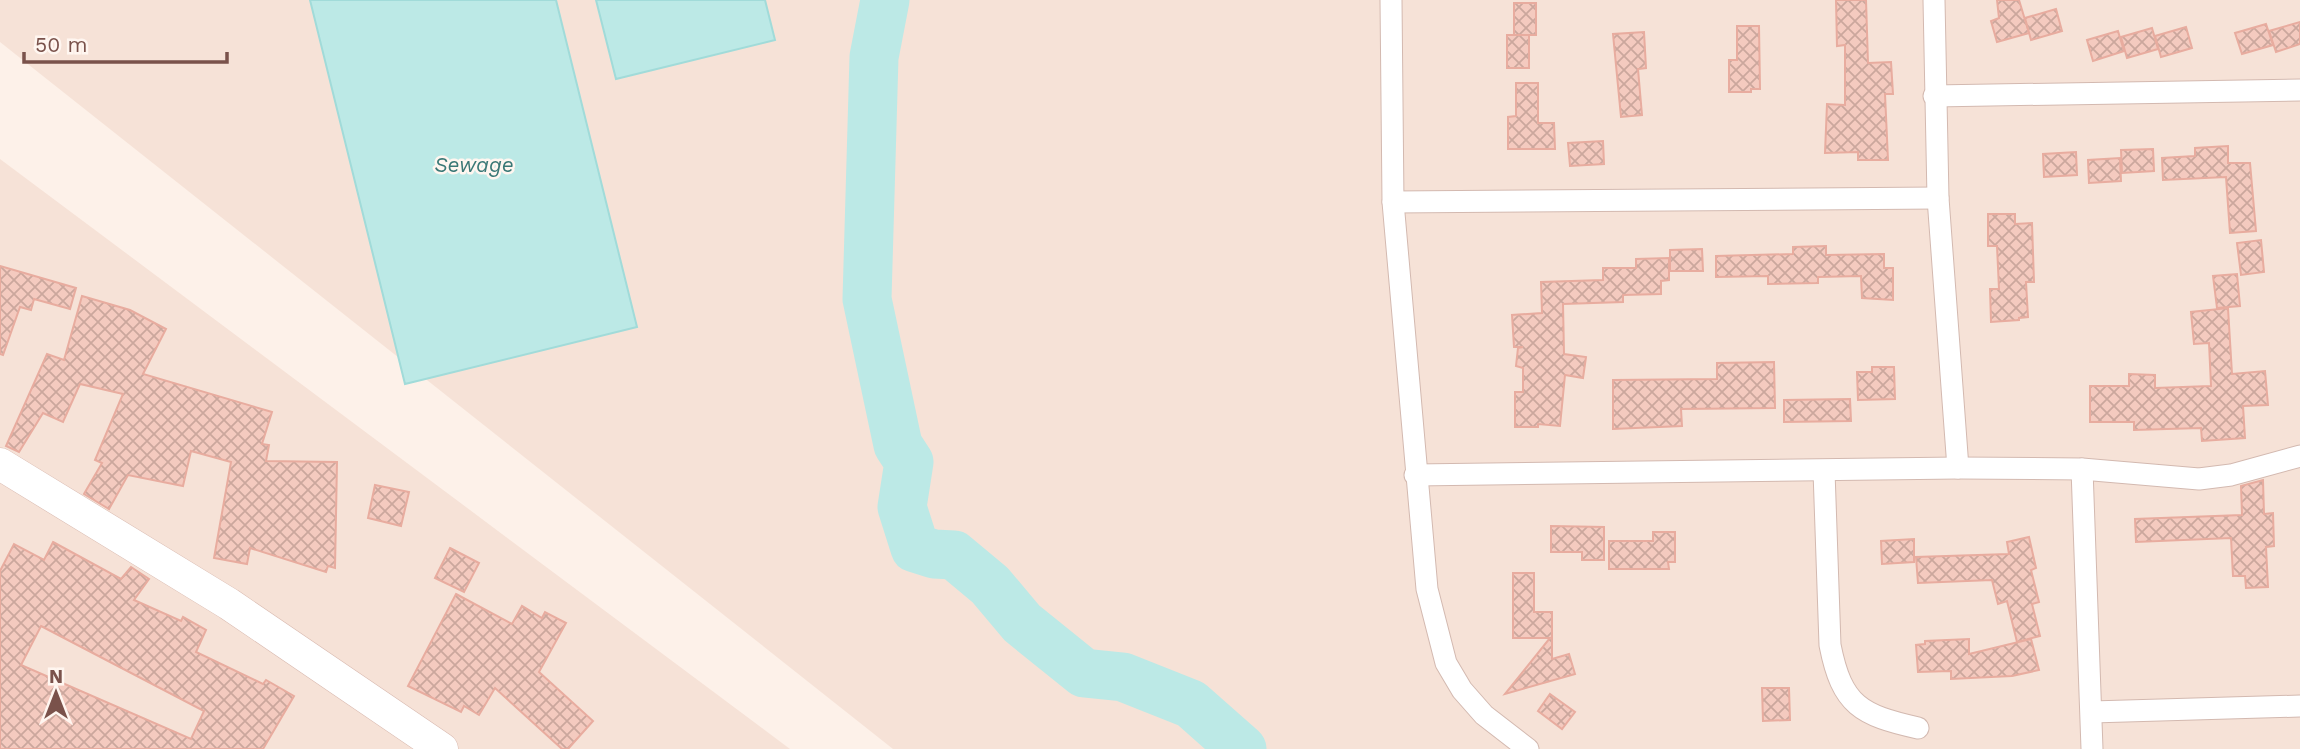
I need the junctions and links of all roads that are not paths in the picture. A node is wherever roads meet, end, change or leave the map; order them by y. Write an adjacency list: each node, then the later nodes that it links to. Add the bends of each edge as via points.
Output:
1 (1391, 0): 6 (street)
2 (1934, 0): 4 (street)
3 (2300, 90): 4 (street)
4 (1934, 96): 5 (street)
5 (1938, 198): 6 (street); 9 (street)
6 (1393, 202): 12 (street)
7 (2300, 456): 10 (street, via 2199,479)
8 (0, 464): 16 (street, via 229,604)
9 (1958, 468): 10 (street); 11 (street)
10 (2082, 469): 14 (street)
11 (1824, 471): 12 (street); 15 (street, via 1830,645 1835,670 1856,705 1876,718)
12 (1415, 475): 17 (street, via 1427,589 1446,663 1484,715)
13 (2300, 706): 14 (street)
14 (2091, 712): 18 (street)
15 (1919, 728)
16 (442, 749)
17 (1528, 749)
18 (2092, 749)

